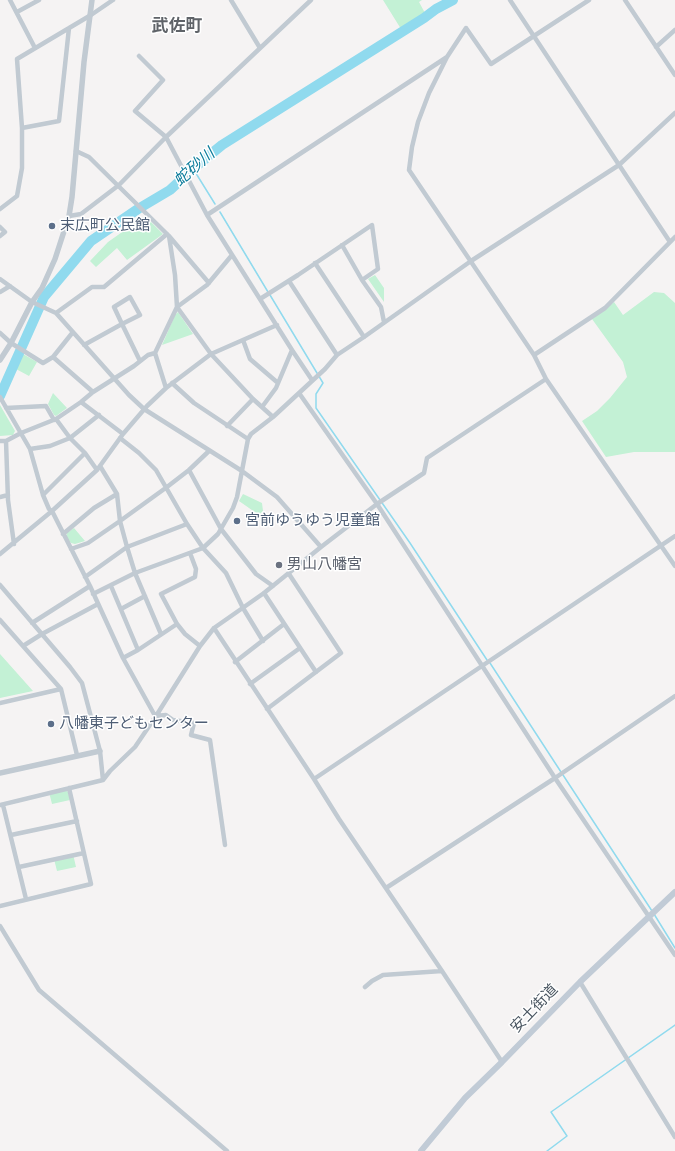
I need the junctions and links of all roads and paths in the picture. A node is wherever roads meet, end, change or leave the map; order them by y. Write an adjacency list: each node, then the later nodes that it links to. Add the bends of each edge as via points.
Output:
1 (10, 0): 10 (street)
2 (39, 0): 10 (street)
3 (92, 0): 11 (street)
4 (113, 0): 11 (street)
5 (231, 0): 17 (street)
6 (311, 0): 17 (street)
7 (510, 0): 14 (street)
8 (589, 0): 14 (street)
9 (626, 0): 15 (street)
10 (17, 12): 16 (street)
11 (91, 16): 12 (street); 24 (street)
12 (69, 28): 16 (street); 22 (street, via 59,121)
13 (675, 30): 15 (street)
14 (534, 36): 19 (street, via 491,64 466,28); 25 (street)
15 (656, 47): 20 (street)
16 (35, 48): 22 (street, via 18,59)
17 (260, 48): 23 (street)
18 (139, 56): 23 (street, via 163,80 135,111)
19 (448, 57): 28 (street); 37 (street, via 429,93 418,122 410,170)
20 (675, 75)
21 (675, 113): 25 (street)
22 (22, 128): 27 (street, via 22,168 17,196)
23 (166, 137): 26 (street); 28 (street)
24 (76, 151): 26 (street, via 89,157); 29 (street)
25 (619, 165): 34 (street); 37 (street)
26 (119, 185): 29 (street, via 81,214); 31 (street)
27 (0, 208)
28 (207, 215): 36 (street)
29 (69, 216): 46 (street, via 42,288)
30 (0, 226): 32 (street, via 5,232)
31 (168, 235): 42 (street); 47 (street); 48 (street, via 104,287 92,287)
32 (0, 236)
33 (675, 237): 34 (street)
34 (670, 242): 62 (street, via 605,308)
35 (342, 245): 38 (street); 41 (street); 41 (street, via 372,225 378,270)
36 (232, 255): 42 (street); 45 (street)
37 (471, 261): 49 (street); 62 (street)
38 (315, 263): 40 (street); 54 (street)
39 (0, 279): 43 (street)
40 (289, 280): 45 (street); 61 (street)
41 (362, 280): 49 (street, via 382,307)
42 (209, 283): 47 (street)
43 (10, 286): 44 (street); 46 (street)
44 (0, 292)
45 (260, 299): 51 (street)
46 (32, 302): 48 (street); 56 (street)
47 (178, 307): 59 (street); 60 (street)
48 (56, 314): 52 (street)
49 (384, 322): 54 (street)
50 (122, 324): 50 (street, via 114,307 130,297 140,315); 57 (street); 65 (street)
51 (276, 325): 55 (street); 58 (street)
52 (73, 332): 57 (street); 63 (street)
53 (0, 334): 56 (street)
54 (364, 338): 61 (street)
55 (243, 340): 60 (street); 70 (street, via 250,359)
56 (11, 343): 63 (street, via 43,363); 64 (street)
57 (84, 345): 66 (street)
58 (292, 350): 68 (street); 70 (street)
59 (155, 352): 65 (street); 71 (street)
60 (211, 354): 69 (street); 75 (street)
61 (337, 355): 68 (street)
62 (534, 355): 67 (street)
63 (54, 357): 72 (street)
64 (0, 360)
65 (140, 361): 66 (street)
66 (114, 379): 72 (street); 79 (street)
67 (546, 379): 101 (street, via 427,458 424,473); 109 (street)
68 (312, 380): 73 (street)
69 (172, 383): 71 (street); 83 (street, via 194,403)
70 (278, 383): 77 (street)
71 (166, 388): 79 (street)
72 (92, 392): 76 (street)
73 (299, 393): 81 (street); 101 (street)
74 (1, 398): 78 (street)
75 (252, 399): 77 (street); 83 (street)
76 (81, 402): 80 (street); 82 (street)
77 (262, 407): 81 (street)
78 (6, 408): 82 (street, via 46,406); 84 (street)
79 (144, 409): 85 (street); 91 (street)
80 (99, 415): 85 (street); 86 (street)
81 (273, 417): 87 (street)
82 (55, 420): 84 (street); 86 (street)
83 (227, 426): 87 (street)
84 (21, 433): 89 (street); 90 (street)
85 (121, 436): 93 (street); 96 (street, via 156,470)
86 (70, 438): 90 (street, via 50,446); 92 (street)
87 (248, 439): 95 (street)
88 (0, 441): 89 (street)
89 (6, 441): 98 (street)
90 (30, 449): 99 (street)
91 (209, 451): 94 (street); 95 (street)
92 (85, 453): 93 (street); 99 (street)
93 (98, 468): 97 (street); 102 (street)
94 (189, 470): 96 (street); 105 (street)
95 (242, 471): 105 (street, via 233,508); 110 (street, via 277,497)
96 (167, 488): 103 (street); 104 (street)
97 (117, 494): 103 (street); 106 (street, via 94,508)
98 (8, 495): 100 (street); 108 (street)
99 (43, 495): 102 (street)
100 (0, 497)
101 (377, 504): 110 (street); 144 (street)
102 (52, 511): 106 (street); 108 (street)
103 (120, 521): 111 (street); 113 (street, via 88,543)
104 (187, 524): 111 (street); 112 (street)
105 (221, 529): 112 (street); 123 (street, via 256,574)
106 (63, 534): 113 (street)
107 (675, 536): 109 (street)
108 (14, 544): 115 (street)
109 (661, 546): 116 (street); 144 (street)
110 (321, 547): 118 (street, via 293,568)
111 (127, 548): 117 (street); 119 (street)
112 (203, 548): 114 (street); 128 (street, via 226,573)
113 (71, 549): 119 (street)
114 (190, 553): 117 (street); 132 (street, via 196,569 195,577 161,594)
115 (0, 554)
116 (675, 566)
117 (135, 573): 122 (street); 126 (street)
118 (289, 574): 123 (street); 145 (street, via 341,653)
119 (85, 577): 121 (street)
120 (0, 585): 131 (street)
121 (90, 586): 125 (street); 131 (street)
122 (111, 586): 125 (street); 129 (street)
123 (273, 586): 124 (street)
124 (264, 593): 128 (street); 133 (street)
125 (93, 594): 127 (street)
126 (144, 596): 129 (street); 136 (street)
127 (98, 604): 135 (street); 142 (street)
128 (243, 608): 134 (street); 137 (street)
129 (121, 609): 141 (street)
130 (0, 620): 138 (street)
131 (32, 623): 135 (street)
132 (177, 624): 136 (street); 139 (street)
133 (284, 624): 137 (street); 140 (street)
134 (214, 628): 139 (street); 143 (street)
135 (42, 634): 138 (street); 152 (street, via 82,683)
136 (161, 634): 141 (street)
137 (263, 641): 143 (street)
138 (23, 646): 147 (street)
139 (200, 646): 151 (street)
140 (300, 648): 145 (street); 146 (street)
141 (138, 650): 142 (street)
142 (123, 658): 151 (street)
143 (236, 662): 146 (street)
144 (482, 665): 155 (street); 156 (street)
145 (316, 672): 150 (street)
146 (250, 684): 150 (street)
147 (61, 690): 149 (street); 153 (street)
148 (675, 696): 155 (street)
149 (0, 703)
150 (267, 709): 156 (street)
151 (156, 716): 157 (street, via 135,747); 162 (street, via 166,715 173,720 194,723 191,735 210,740)
152 (100, 751): 153 (street); 157 (street)
153 (77, 755): 154 (street)
154 (0, 773)
155 (555, 778): 165 (street); 169 (street)
156 (314, 779): 165 (street)
157 (103, 780): 158 (street)
158 (69, 788): 159 (street); 160 (street)
159 (2, 805): 161 (street)
160 (77, 821): 161 (street); 163 (street)
161 (11, 835): 164 (street)
162 (225, 845)
163 (84, 853): 164 (street); 167 (street, via 91,884)
164 (19, 867): 167 (street)
165 (386, 888): 172 (street)
166 (675, 892): 169 (main road, 安土街道)
167 (26, 899): 168 (street)
168 (0, 906)
169 (650, 917): 171 (street); 173 (main road, 安土街道)
170 (0, 926): 177 (street, via 39,990)
171 (675, 955)
172 (442, 971): 174 (street, via 383,975); 175 (street)
173 (580, 982): 175 (main road, 安土街道); 176 (street)
174 (365, 987)
175 (502, 1062): 178 (main road, 安土街道, via 465,1098)
176 (675, 1137)
177 (227, 1151)
178 (420, 1151)

